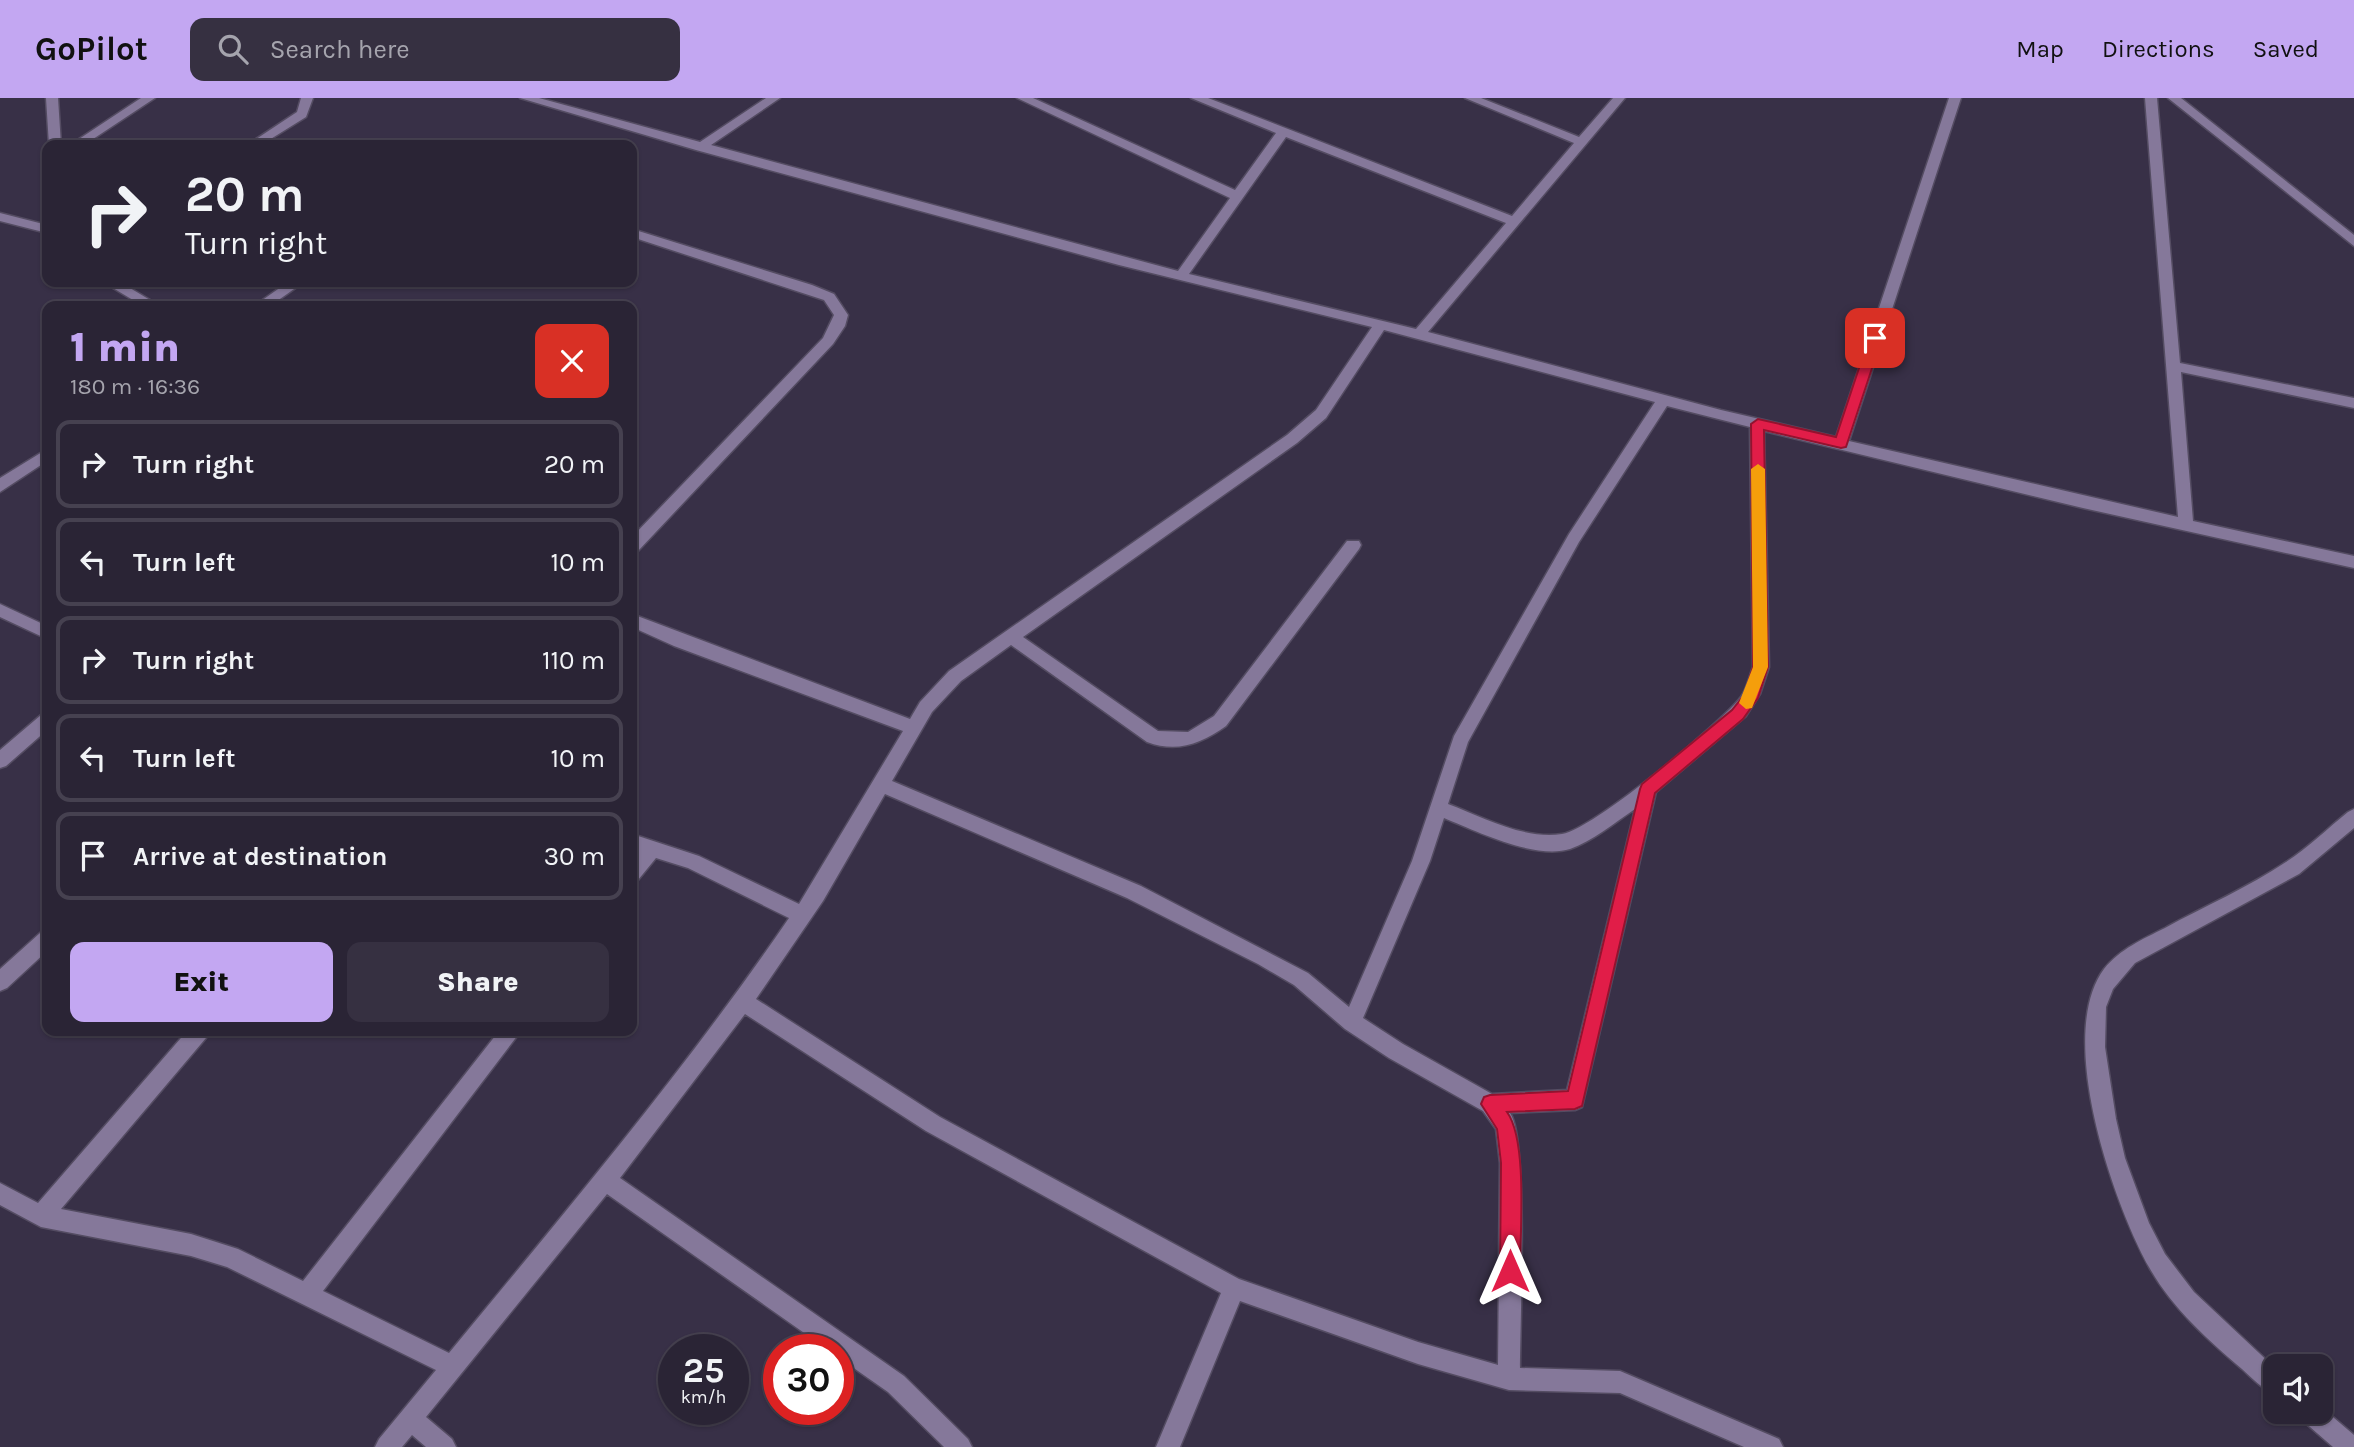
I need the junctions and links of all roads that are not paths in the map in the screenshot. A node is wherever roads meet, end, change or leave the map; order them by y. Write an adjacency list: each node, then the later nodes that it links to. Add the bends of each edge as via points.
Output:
1 (51, 98): 14 (street)
2 (149, 98): 15 (street)
3 (307, 98): 16 (street, via 302,114)
4 (526, 98): 18 (street)
5 (774, 98): 18 (street)
6 (1023, 98): 19 (street)
7 (1197, 98): 13 (street)
8 (1471, 98): 17 (street)
9 (1619, 98): 17 (street)
10 (1955, 98): 36 (street)
11 (2151, 98): 32 (street)
12 (2174, 98): 24 (street)
13 (1283, 132): 19 (street); 21 (street)
14 (55, 140)
15 (84, 140)
16 (261, 140)
17 (1581, 142): 21 (street)
18 (700, 146): 25 (street)
19 (1237, 196): 25 (street)
20 (0, 217): 22 (street)
21 (1513, 221): 31 (street)
22 (42, 228)
23 (637, 235): 40 (street, via 830,297 841,315 828,341)
24 (2354, 242)
25 (1181, 276): 30 (street)
26 (119, 287): 28 (street)
27 (290, 287): 29 (street)
28 (144, 301)
29 (268, 301)
30 (1380, 324): 31 (street); 46 (street, via 1321,414)
31 (1419, 334): 33 (street)
32 (2173, 366): 34 (street); 39 (street)
33 (1664, 399): 35 (street); 52 (street, via 1574,538 1475,712 1460,741)
34 (2354, 403)
35 (1758, 424): 36 (street); 51 (street, via 1761,667 1751,698 1737,714)
36 (1841, 443): 39 (street)
37 (42, 457): 38 (street)
38 (0, 486)
39 (2186, 525): 42 (street)
40 (637, 542)
41 (1353, 545): 46 (street, via 1220,721 1196,738 1171,742 1153,737)
42 (2354, 562)
43 (0, 610): 45 (street)
44 (637, 622): 48 (street)
45 (42, 631)
46 (1010, 636): 48 (street, via 955,676 926,707)
47 (42, 724): 49 (street)
48 (914, 728): 50 (street)
49 (0, 761)
50 (880, 784): 57 (street); 61 (street, via 1134,892 1265,958 1301,979)
51 (1648, 789): 52 (street, via 1569,842 1538,841); 64 (street, via 1575,1100)
52 (1438, 808): 61 (street, via 1421,861)
53 (2354, 817): 71 (street, via 2293,868 2128,957 2107,977 2095,1014 2098,1074 2120,1177 2140,1228 2174,1287)
54 (637, 843): 55 (street)
55 (653, 847): 56 (street); 57 (street)
56 (637, 868)
57 (802, 915): 60 (street)
58 (42, 944): 59 (street)
59 (0, 982)
60 (743, 1002): 65 (street); 68 (street, via 933,1124)
61 (1352, 1022): 64 (street)
62 (195, 1036): 67 (street)
63 (507, 1036): 69 (street)
64 (1490, 1104): 72 (street, via 1506,1125 1510,1163)
65 (605, 1180): 70 (street); 77 (street, via 896,1384)
66 (0, 1194): 67 (street)
67 (41, 1216): 69 (street, via 191,1245 230,1257)
68 (1234, 1288): 72 (street); 78 (street)
69 (306, 1295): 70 (street)
70 (452, 1366): 73 (street)
71 (2263, 1373)
72 (1509, 1380): 79 (street, via 1620,1382)
73 (410, 1418): 75 (street); 76 (street)
74 (2324, 1424): 80 (street)
75 (387, 1447)
76 (444, 1447)
77 (960, 1447)
78 (1168, 1447)
79 (1771, 1447)
80 (2350, 1447)

